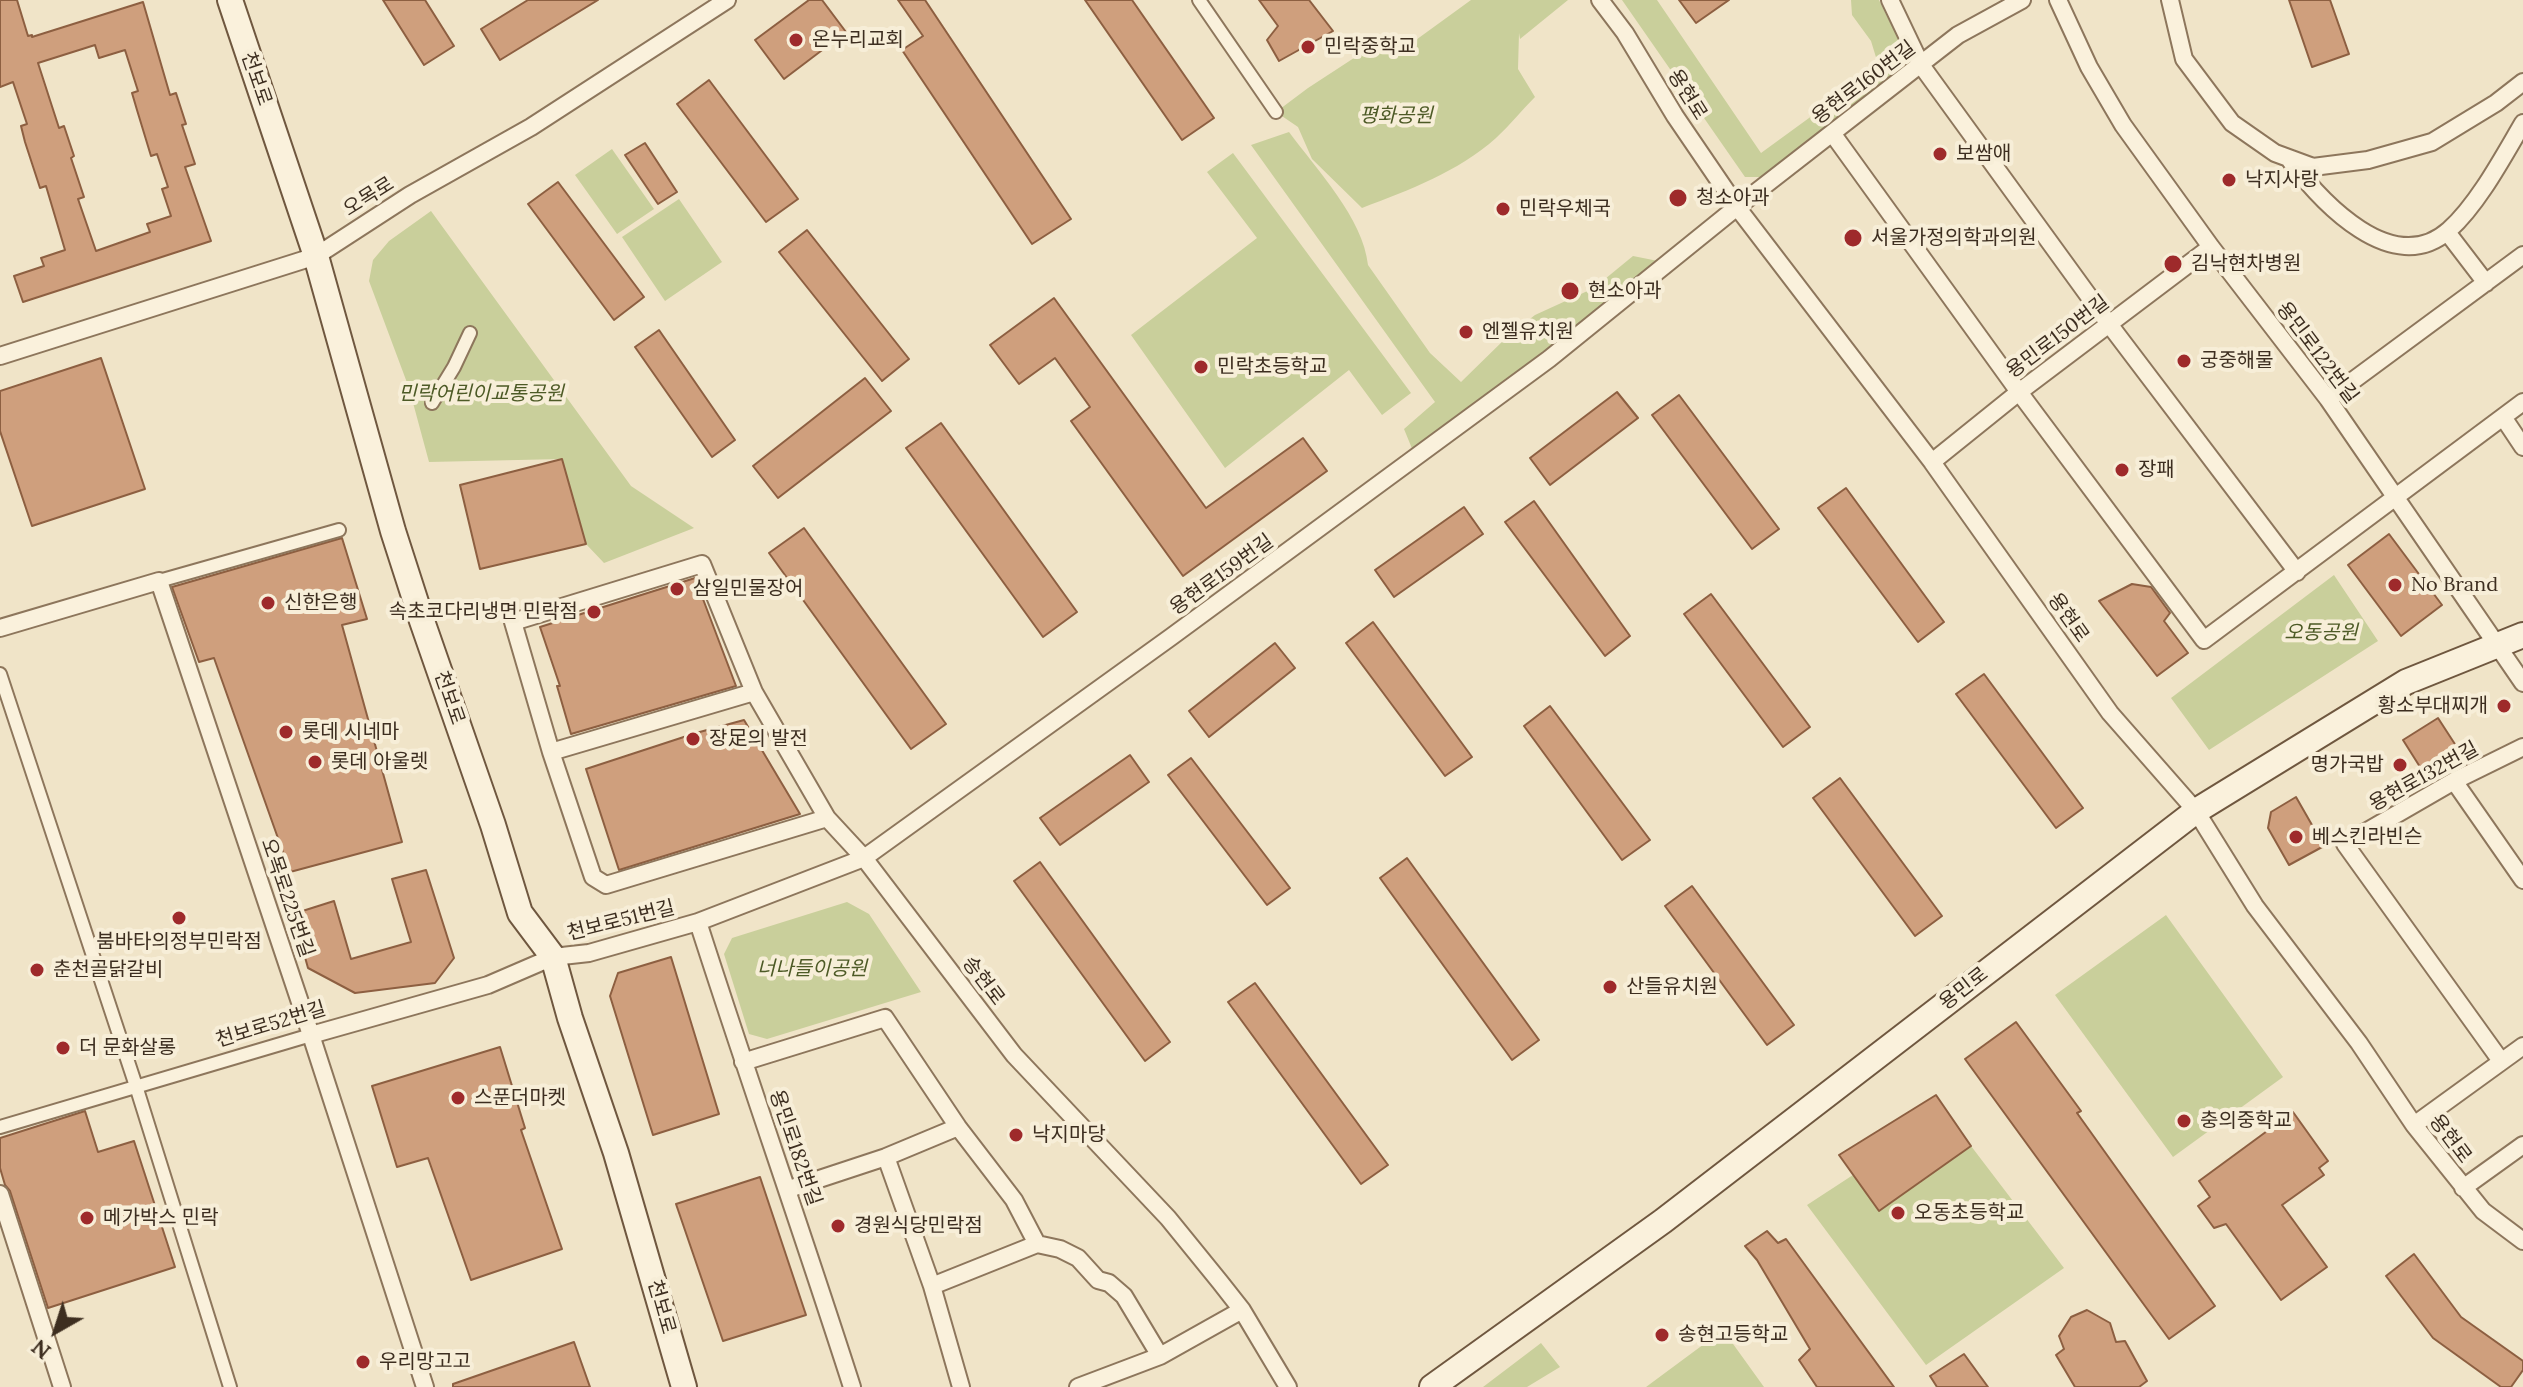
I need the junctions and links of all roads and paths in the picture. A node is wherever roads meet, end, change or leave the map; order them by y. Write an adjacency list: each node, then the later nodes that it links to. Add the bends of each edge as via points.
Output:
1 (230, 0): 19 (main road, 천보로)
2 (727, 0): 19 (street, 오목로, via 531,127)
3 (1199, 0): 11 (street)
4 (1600, 0): 15 (street, 용현로)
5 (1890, 0): 9 (street)
6 (2022, 0): 9 (street, 용현로160번길, via 1976,23)
7 (2058, 0): 17 (street, 용민로122번길, via 2123,125)
8 (2170, 0): 14 (street, via 2184,59 2216,102 2232,123)
9 (1921, 65): 13 (street, 용현로160번길); 21 (street)
10 (2523, 82): 14 (street, via 2432,142 2368,160 2313,167)
11 (1276, 112)
12 (2523, 123): 16 (street)
13 (1832, 133): 15 (street, 용현로160번길); 24 (street)
14 (2288, 158): 16 (street, via 2336,212 2374,239 2413,249)
15 (1737, 207): 30 (street, 용현로); 46 (street, 용현로159번길, via 1549,359)
16 (2447, 232): 20 (street)
17 (2211, 247): 21 (street, 용민로150번길); 25 (street, 용민로122번길)
18 (2523, 255): 20 (street)
19 (316, 256): 23 (street, 오목로); 49 (main road, 천보로, via 393,531 520,913)
20 (2486, 283): 25 (street)
21 (2109, 324): 24 (street, 용민로150번길); 33 (street)
22 (470, 333): 27 (street)
23 (0, 356)
24 (2019, 392): 30 (street, 용민로150번길); 33 (street, via 2204,640)
25 (2328, 399): 31 (street, 용민로122번길)
26 (2523, 402): 28 (street)
27 (432, 403)
28 (2503, 417): 29 (street); 31 (street)
29 (2523, 447)
30 (1932, 462): 44 (street, 용현로, via 2110,713)
31 (2396, 499): 33 (street); 37 (street, 용민로122번길)
32 (339, 530): 34 (street)
33 (2297, 572)
34 (159, 581): 35 (street); 50 (street, 오목로225번길)
35 (0, 628)
36 (2523, 635): 37 (main road, 용민로)
37 (2498, 647): 39 (street, 용민로122번길); 44 (main road, 용민로, via 2406,682)
38 (0, 674): 54 (street)
39 (2523, 683)
40 (754, 692): 42 (street); 42 (street, 송현로, via 702,564 513,622); 45 (street, 송현로)
41 (2523, 747): 43 (street, 용현로132번길)
42 (551, 752): 45 (street, via 593,877 606,885)
43 (2454, 781): 47 (street); 52 (street, 용현로132번길, via 2345,844)
44 (2196, 811): 55 (street, 용현로, via 2255,906); 68 (main road, 용민로, via 1663,1221)
45 (827, 818): 46 (street, 송현로)
46 (864, 858): 48 (street, 용현로159번길); 66 (street, 송현로, via 1014,1055 1168,1218)
47 (2523, 880)
48 (698, 922): 49 (street, 천보로51번길, via 589,953); 53 (street, 용민로182번길)
49 (553, 957): 50 (street, 천보로52번길, via 488,985); 72 (main road, 천보로)
50 (311, 1035): 54 (street, 천보로52번길); 71 (street, 오목로225번길)
51 (2523, 1046): 52 (street)
52 (2501, 1061): 55 (street)
53 (743, 1062): 57 (street, via 885,1018); 61 (street, 용민로182번길)
54 (136, 1086): 56 (street, 천보로52번길); 70 (street)
55 (2414, 1125): 60 (street, 용현로)
56 (0, 1127)
57 (958, 1127): 59 (street); 64 (street, via 1014,1200)
58 (2523, 1145): 60 (street)
59 (886, 1157): 61 (street); 65 (street)
60 (2463, 1188): 63 (street, 용현로)
61 (789, 1189): 73 (street, 용민로182번길)
62 (0, 1194): 69 (street)
63 (2523, 1241)
64 (1037, 1244): 65 (street); 67 (street, via 1078,1258 1098,1280 1124,1296)
65 (932, 1286): 74 (street)
66 (1242, 1310): 67 (street); 76 (street, 송현로)
67 (1160, 1356): 75 (street)
68 (1466, 1361): 77 (main road, 용민로); 78 (main road)
69 (62, 1387)
70 (230, 1387)
71 (425, 1387)
72 (684, 1387)
73 (852, 1387)
74 (961, 1387)
75 (1078, 1387)
76 (1288, 1387)
77 (1432, 1387)
78 (1453, 1387)

